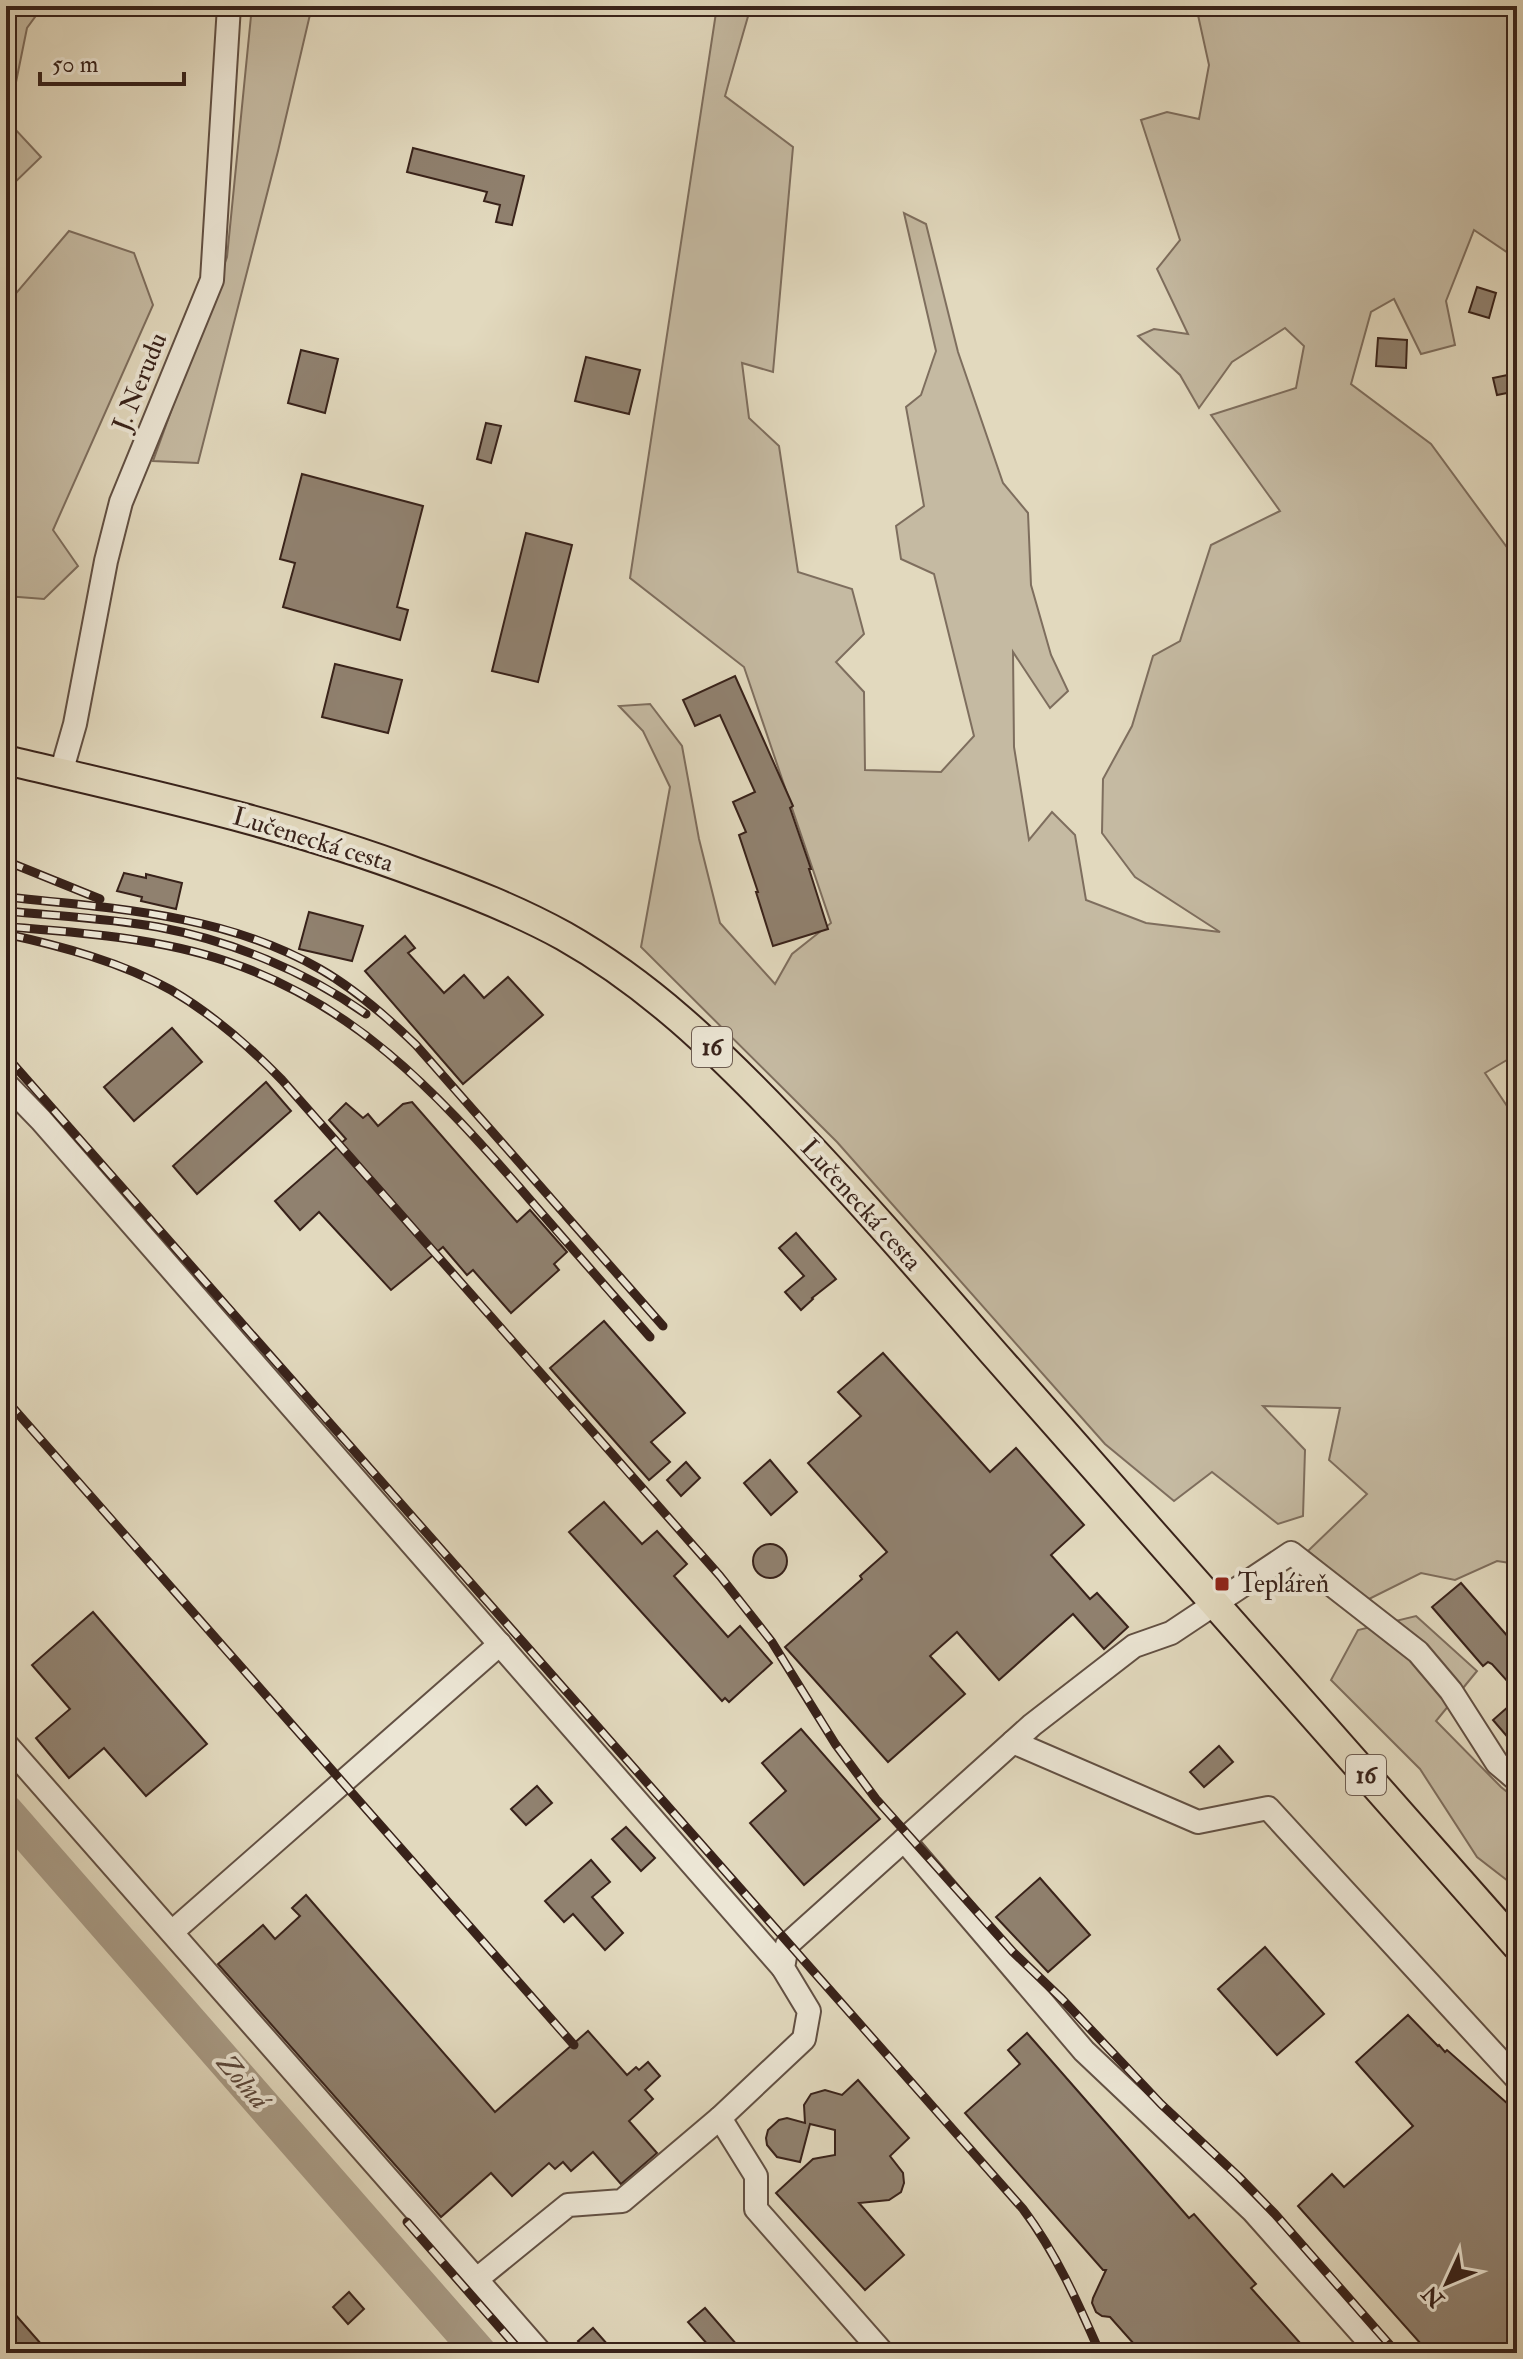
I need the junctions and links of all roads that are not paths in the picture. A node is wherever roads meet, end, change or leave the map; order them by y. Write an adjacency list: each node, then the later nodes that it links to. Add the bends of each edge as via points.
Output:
1 (229, 6): 3 (street, J. Nerudu, via 212,280 121,502)
2 (6, 760): 3 (main road, Lučenecká cesta / 16)
3 (61, 773): 5 (main road, Lučenecká cesta / 16, via 387,861 532,919 642,987 732,1067 816,1154)
4 (6, 1084): 6 (street)
5 (1216, 1605): 7 (street, via 1171,1633 1134,1646); 9 (street, via 1291,1553 1418,1652 1451,1691 1497,1763); 12 (main road, Lučenecká cesta / 16)
6 (500, 1644): 11 (street); 13 (street)
7 (1013, 1742): 10 (street); 14 (street, via 1198,1822 1268,1808)
8 (6, 1744): 11 (street)
9 (1517, 1780)
10 (904, 1840): 13 (street, via 787,1945); 19 (street, via 1084,2051 1253,2211)
11 (172, 1932): 16 (street)
12 (1517, 1946)
13 (783, 1968): 15 (street, via 809,2011 804,2039)
14 (1517, 2079)
15 (720, 2118): 16 (street, via 622,2201 568,2205); 18 (street, via 756,2176 756,2209)
16 (477, 2279): 17 (street)
17 (541, 2353)
18 (883, 2353)
19 (1379, 2353)

